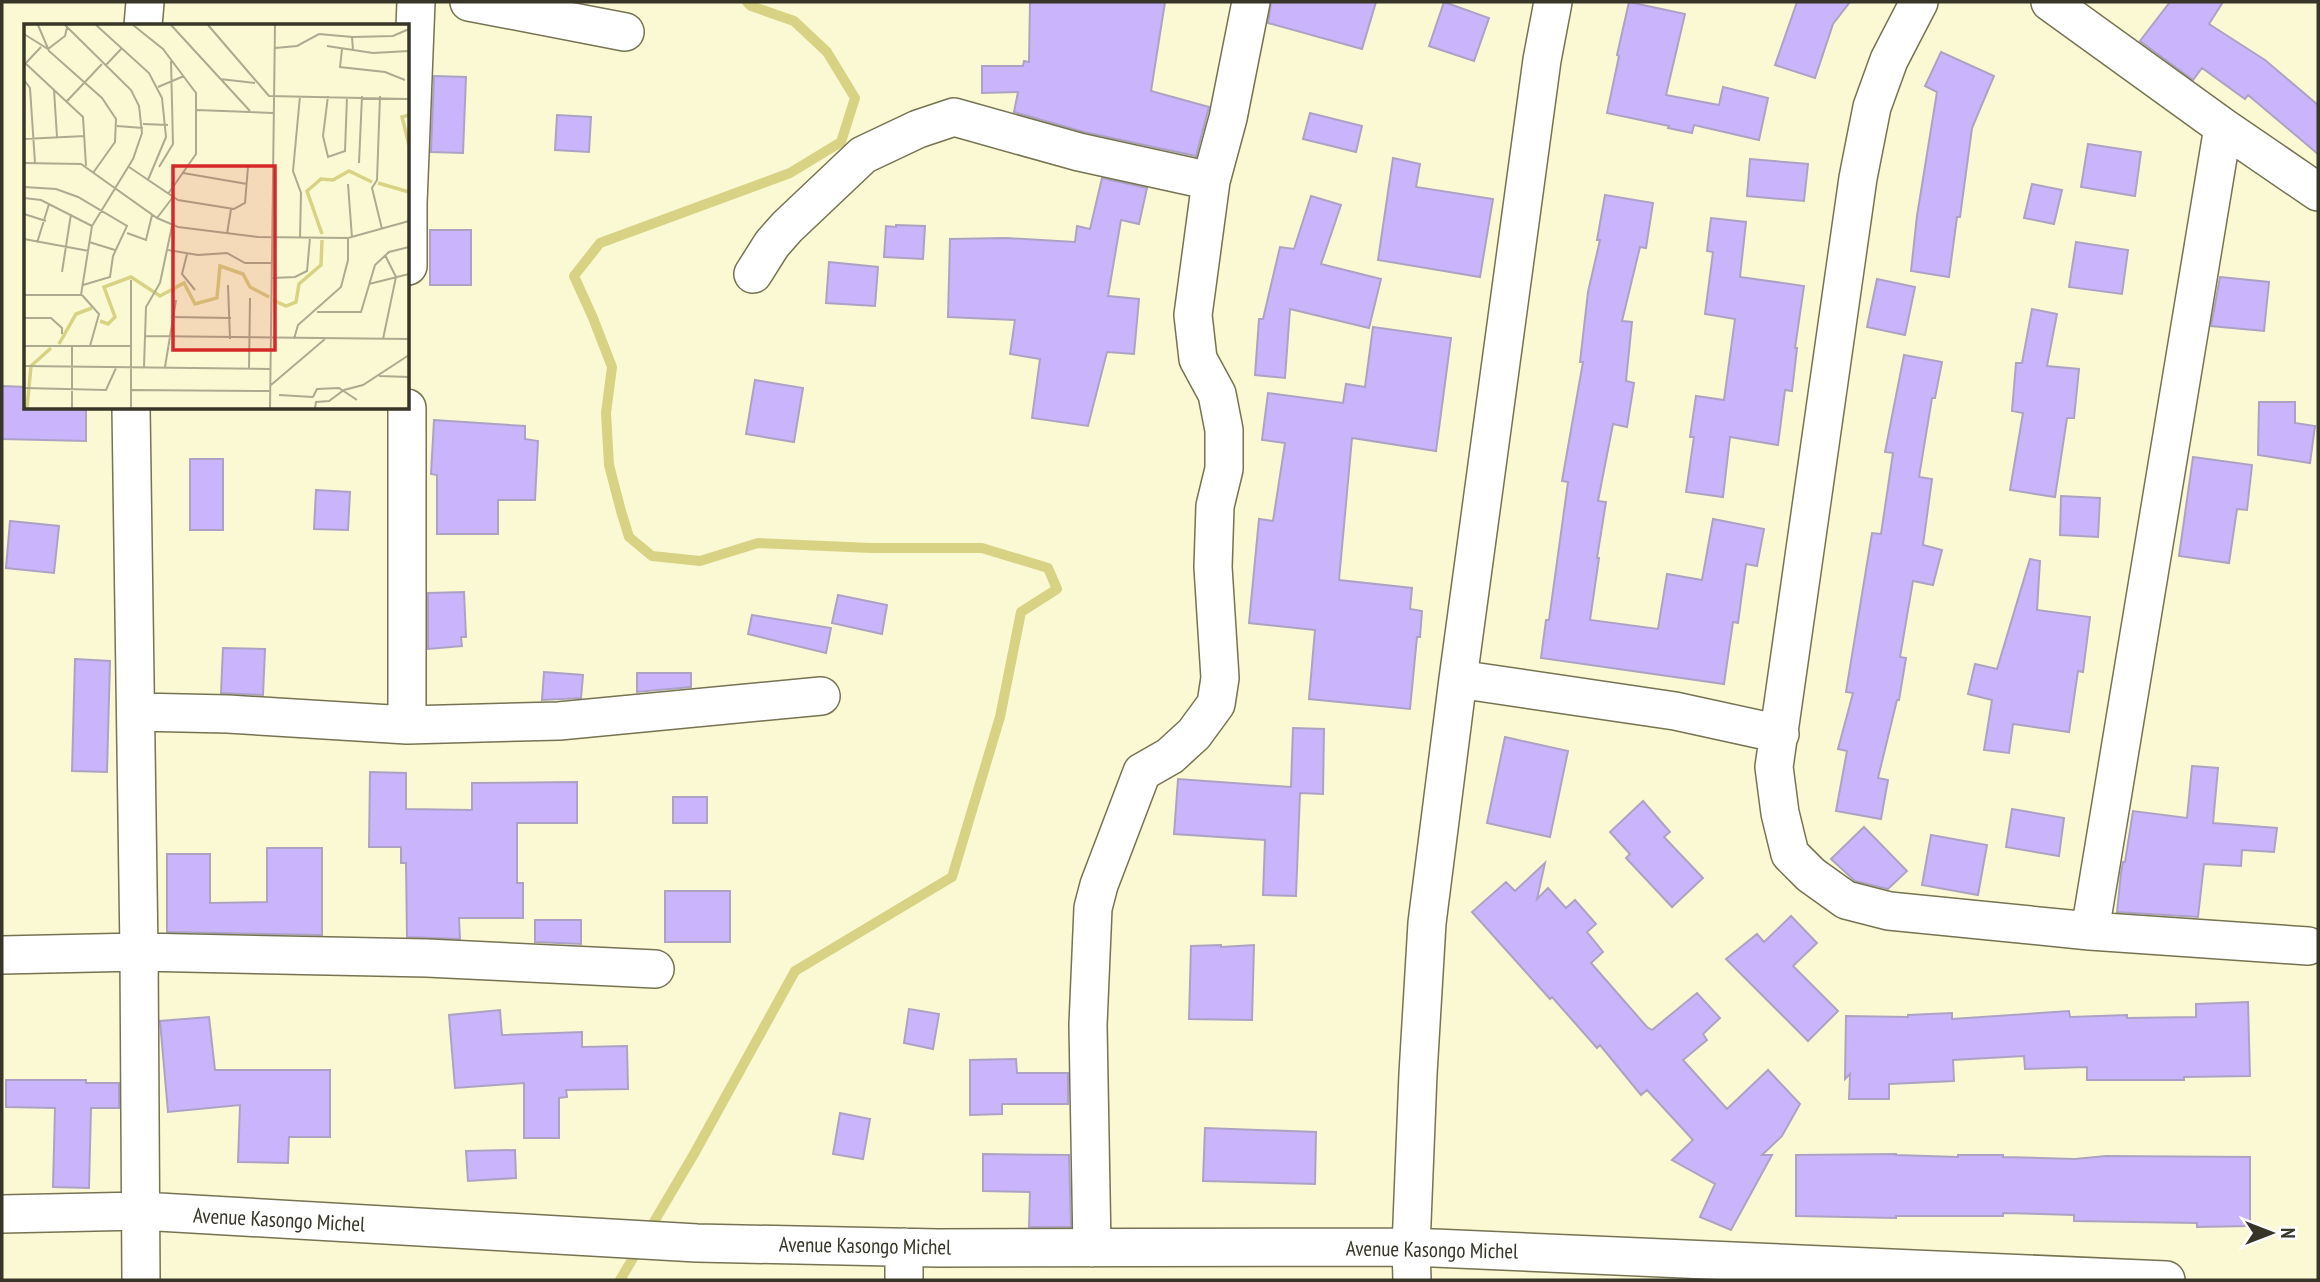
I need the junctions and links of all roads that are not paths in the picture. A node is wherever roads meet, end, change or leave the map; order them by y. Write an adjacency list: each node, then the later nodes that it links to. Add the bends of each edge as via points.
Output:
1 (145, 2): 8 (street)
2 (416, 2): 11 (street)
3 (470, 2): 9 (street)
4 (1251, 2): 12 (street)
5 (1553, 2): 17 (street)
6 (1919, 2): 21 (street, via 1889,60 1872,107 1858,178)
7 (2050, 2): 10 (street)
8 (143, 24)
9 (625, 32)
10 (2223, 127): 13 (street); 22 (street)
11 (410, 153)
12 (1211, 181): 14 (street, via 1079,152 954,117 863,155 779,236); 29 (street, via 1193,315 1198,359 1217,394 1224,430 1213,567 1220,677 1216,704 1194,734 1170,757 1142,772 1093,908 1088,1025)
13 (2318, 192)
14 (753, 274)
15 (131, 410): 19 (street)
16 (407, 410): 20 (street)
17 (1458, 679): 21 (street, via 1675,711); 31 (street, via 1427,923)
18 (821, 696): 20 (street, via 559,721)
19 (136, 712): 20 (street); 24 (street)
20 (407, 725)
21 (1780, 734): 22 (street, via 1774,767 1790,853 1846,900 1889,911)
22 (2090, 931): 23 (street)
23 (2308, 946)
24 (139, 952): 25 (street); 26 (street); 27 (street)
25 (2, 955)
26 (655, 969)
27 (141, 1211): 28 (street, Avenue Kasongo Michel); 30 (street, Avenue Kasongo Michel, via 697,1243); 32 (street)
28 (2, 1214)
29 (1092, 1248): 30 (street, Avenue Kasongo Michel); 31 (street, Avenue Kasongo Michel)
30 (904, 1264)
31 (1412, 1264): 33 (street, Avenue Kasongo Michel)
32 (141, 1280)
33 (2166, 1280)

